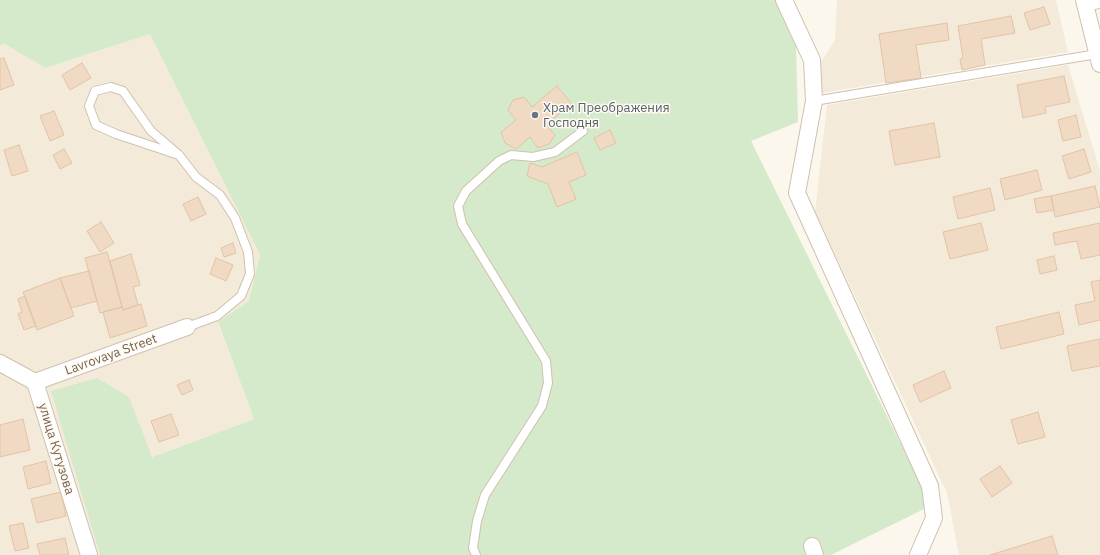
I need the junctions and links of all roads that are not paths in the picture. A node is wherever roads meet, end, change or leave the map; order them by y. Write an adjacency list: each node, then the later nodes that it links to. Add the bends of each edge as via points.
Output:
1 (784, 0): 4 (street, via 812,60)
2 (1089, 1): 3 (street)
3 (1098, 59): 4 (lane)
4 (814, 101): 12 (street, via 797,193 930,486 934,518)
5 (583, 130): 11 (lane, via 555,152 532,157 511,155 499,161 466,192 458,206 462,224 546,361 548,383 542,406 485,495 476,521)
6 (179, 155): 6 (lane, via 151,130 123,91 111,88 95,91 89,106 96,125); 7 (lane, via 196,176 220,195 235,218 248,252 250,274 241,296 217,316)
7 (187, 327): 9 (street, Lavrovaya Street)
8 (0, 363): 9 (street)
9 (35, 382): 10 (street, улица Кутузова)
10 (89, 555)
11 (476, 555)
12 (918, 555)

